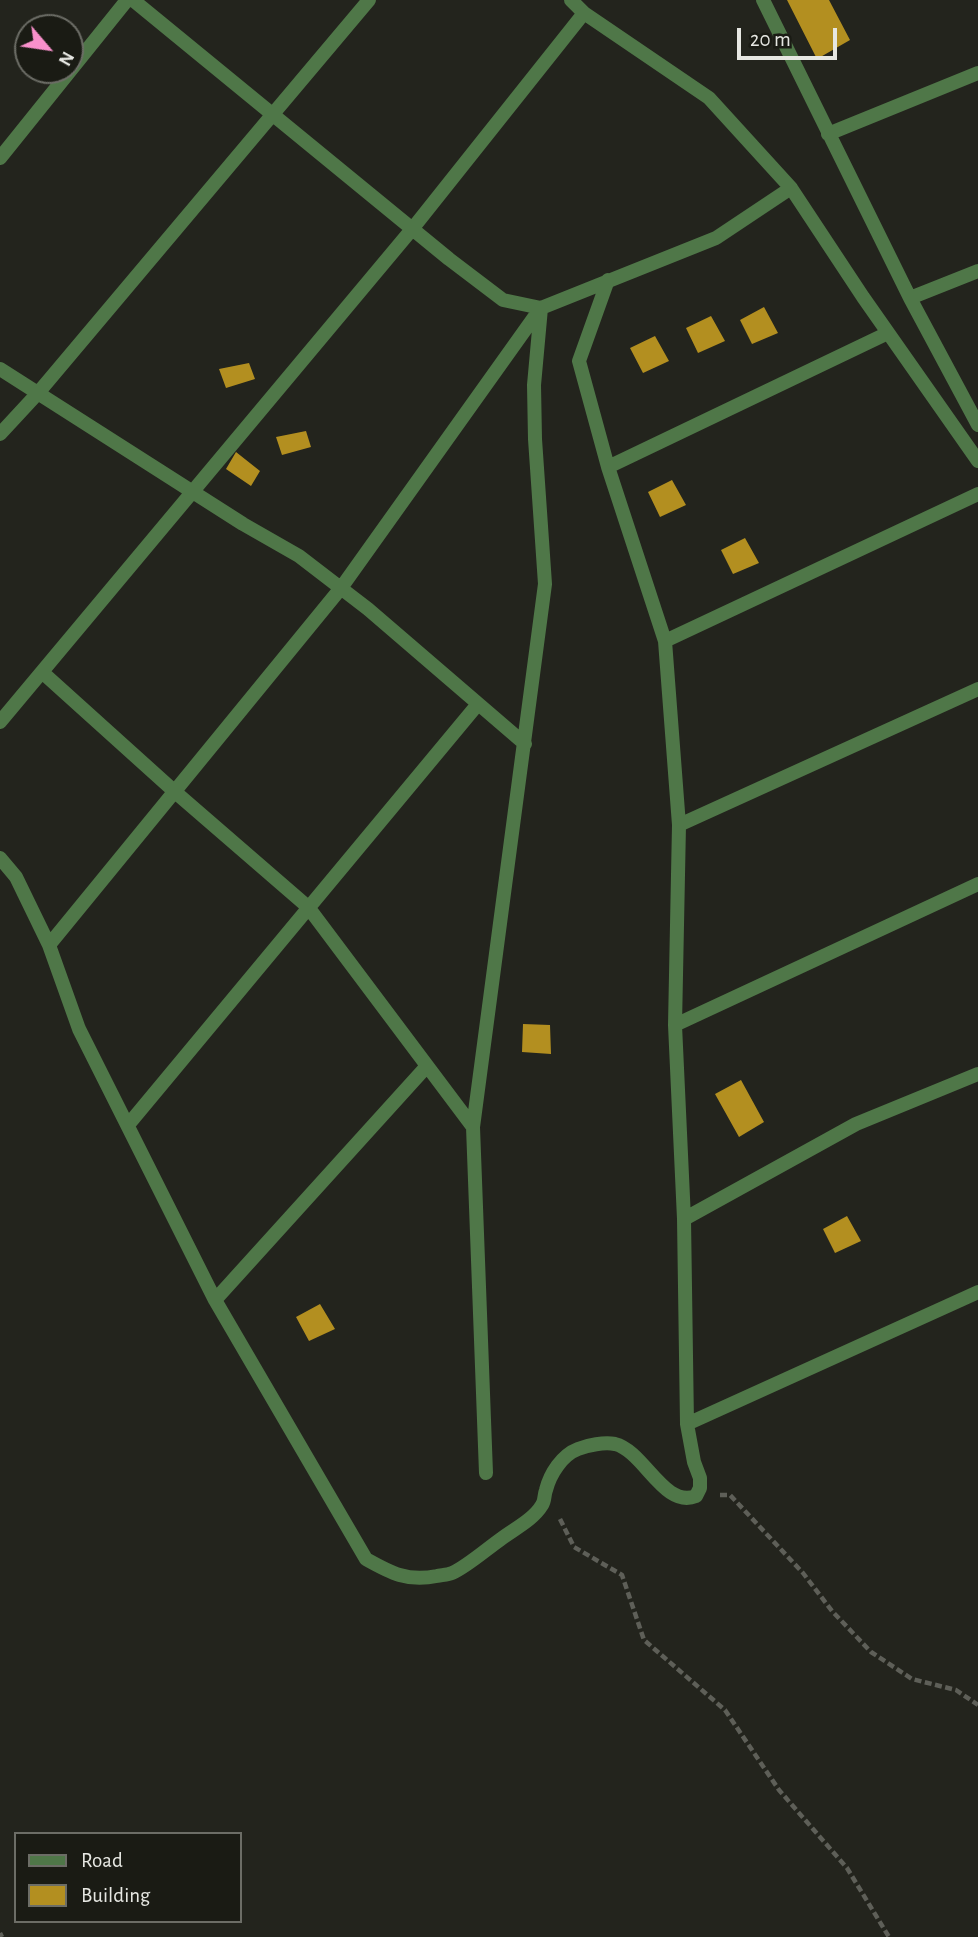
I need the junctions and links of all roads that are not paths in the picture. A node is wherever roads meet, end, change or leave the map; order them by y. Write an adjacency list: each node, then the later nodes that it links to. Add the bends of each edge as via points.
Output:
1 (127, 0): 10 (street)
2 (133, 0): 8 (street)
3 (369, 0): 8 (street)
4 (571, 0): 6 (street)
5 (763, 0): 9 (street)
6 (584, 13): 11 (street, via 709,98); 12 (street)
7 (978, 74): 9 (street)
8 (273, 113): 12 (street); 19 (street)
9 (828, 134): 15 (street)
10 (0, 158)
11 (791, 188): 14 (street, via 716,237); 17 (street)
12 (414, 228): 16 (street, via 503,300); 24 (street)
13 (978, 271): 15 (street)
14 (608, 280): 16 (street); 23 (street, via 579,361)
15 (910, 298): 20 (street)
16 (541, 308): 26 (street); 32 (street, via 534,385 545,584)
17 (888, 333): 22 (street); 23 (street)
18 (0, 369): 19 (street)
19 (38, 393): 21 (street); 24 (street)
20 (978, 425)
21 (0, 434)
22 (978, 461)
23 (608, 467): 27 (street)
24 (193, 493): 26 (street, via 299,556); 28 (street)
25 (978, 494): 27 (street)
26 (341, 587): 30 (street); 33 (street)
27 (664, 641): 34 (street)
28 (42, 672): 31 (street); 33 (street)
29 (978, 689): 34 (street)
30 (478, 704): 32 (street); 37 (street)
31 (0, 722)
32 (525, 744): 43 (street)
33 (174, 791): 37 (street); 38 (street)
34 (679, 825): 39 (street)
35 (0, 858): 38 (street, via 16,877)
36 (978, 884): 39 (street)
37 (308, 907): 40 (street); 42 (street)
38 (49, 945): 42 (street, via 79,1029)
39 (675, 1025): 44 (street)
40 (427, 1066): 43 (street); 46 (street)
41 (978, 1074): 44 (street, via 856,1124)
42 (128, 1125): 46 (street)
43 (473, 1127): 48 (street)
44 (684, 1219): 47 (street)
45 (978, 1292): 47 (street)
46 (215, 1300): 47 (street, via 366,1559 392,1574 418,1580 452,1573 532,1517 544,1504 552,1474 576,1449 617,1445 669,1492 679,1498 696,1496 700,1478)
47 (687, 1424)
48 (486, 1473)

